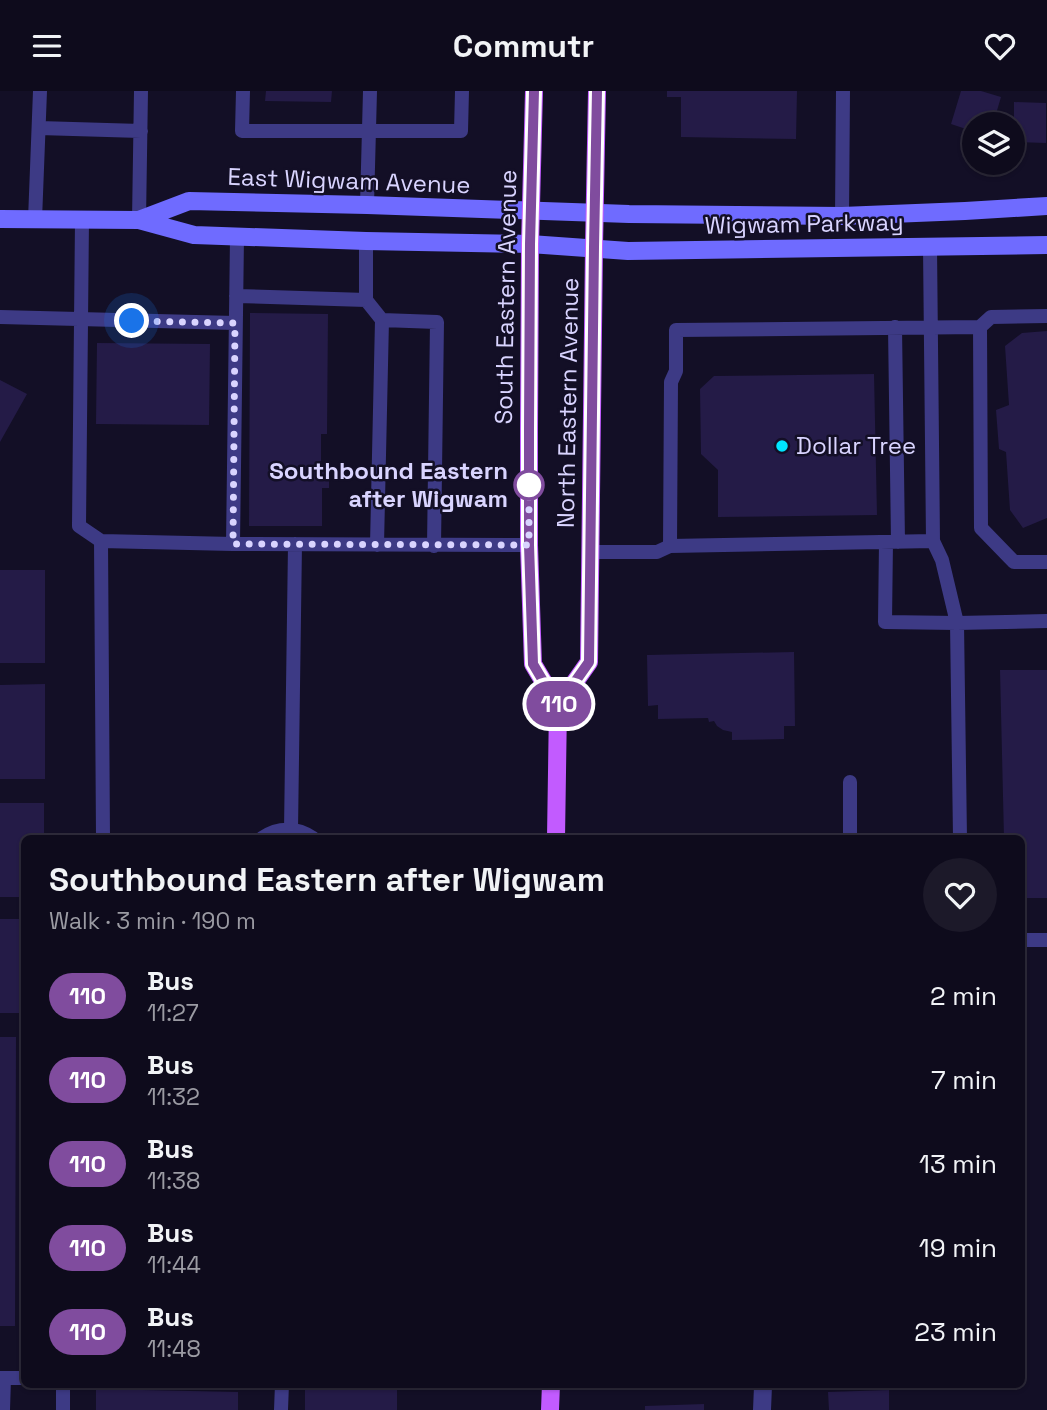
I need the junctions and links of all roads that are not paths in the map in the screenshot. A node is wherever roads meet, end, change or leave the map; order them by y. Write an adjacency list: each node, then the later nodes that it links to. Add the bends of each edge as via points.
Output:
1 (40, 91): 9 (lane)
2 (141, 91): 10 (lane)
3 (243, 91): 11 (lane, via 242,131)
4 (370, 91): 11 (lane)
5 (462, 91): 11 (lane, via 461,131)
6 (534, 91): 14 (main road, South Eastern Avenue)
7 (597, 91): 16 (main road, North Eastern Avenue)
8 (843, 91): 17 (lane)
9 (39, 128): 10 (lane); 19 (lane)
10 (141, 131): 21 (lane)
11 (369, 131): 12 (lane)
12 (367, 205): 14 (main road, East Wigwam Avenue); 21 (main road, East Wigwam Avenue, via 189,201)
13 (1047, 206): 17 (main road, Wigwam Parkway)
14 (531, 211): 15 (main road, East Wigwam Avenue); 24 (main road, South Eastern Avenue)
15 (562, 211): 16 (main road, Wigwam Parkway)
16 (595, 213): 17 (main road, Wigwam Parkway); 27 (main road, North Eastern Avenue)
17 (842, 216)
18 (0, 219): 19 (main road, East Wigwam Avenue)
19 (35, 220): 20 (main road, East Wigwam Avenue)
20 (82, 220): 21 (main road, East Wigwam Avenue); 33 (lane)
21 (139, 220): 22 (main road, East Wigwam Avenue, via 194,235)
22 (237, 237): 23 (main road, East Wigwam Avenue); 29 (lane)
23 (366, 241): 24 (main road, East Wigwam Avenue); 30 (lane)
24 (530, 244): 25 (main road, East Wigwam Avenue); 45 (main road, South Eastern Avenue)
25 (561, 246): 27 (main road, Wigwam Parkway)
26 (1047, 246): 28 (main road, Wigwam Parkway)
27 (594, 247): 28 (main road, Wigwam Parkway, via 628,251); 48 (main road, North Eastern Avenue)
28 (930, 247): 37 (lane)
29 (236, 296): 30 (lane); 35 (lane)
30 (366, 300): 34 (lane)
31 (1047, 316): 38 (lane, via 991,317)
32 (0, 317): 33 (lane)
33 (81, 320): 35 (lane); 39 (lane, via 79,526)
34 (382, 320): 44 (lane); 46 (lane, via 437,322)
35 (235, 323): 42 (lane)
36 (895, 327): 37 (lane); 41 (lane); 47 (lane, via 676,330 676,371 671,382)
37 (930, 327): 38 (lane); 40 (lane)
38 (980, 327): 49 (lane, via 981,528 1014,562)
39 (102, 541): 42 (lane); 55 (lane)
40 (933, 541): 41 (lane); 51 (lane)
41 (892, 542): 47 (lane); 51 (lane, via 885,622)
42 (233, 544): 43 (lane)
43 (295, 544): 44 (lane); 54 (lane)
44 (377, 545): 46 (lane)
45 (529, 545): 46 (lane); 52 (main road, South Eastern Avenue, via 533,664)
46 (434, 546)
47 (670, 546): 48 (lane, via 657,552)
48 (590, 552): 52 (main road, North Eastern Avenue, via 589,662)
49 (1047, 562)
50 (1047, 621): 51 (lane)
51 (957, 623): 60 (lane)
52 (558, 706): 58 (main road)
53 (850, 782): 59 (lane)
54 (291, 830): 56 (lane); 57 (lane)
55 (103, 835)
56 (268, 835)
57 (306, 835)
58 (556, 835)
59 (850, 835)
60 (960, 835)
61 (1025, 940): 62 (lane)
62 (1047, 940)
63 (2, 1378): 64 (lane); 69 (lane)
64 (21, 1378)
65 (63, 1388): 70 (lane)
66 (282, 1388): 71 (lane)
67 (551, 1388): 72 (main road)
68 (763, 1388): 73 (street)
69 (3, 1410)
70 (63, 1410)
71 (281, 1410)
72 (550, 1410)
73 (762, 1410)

